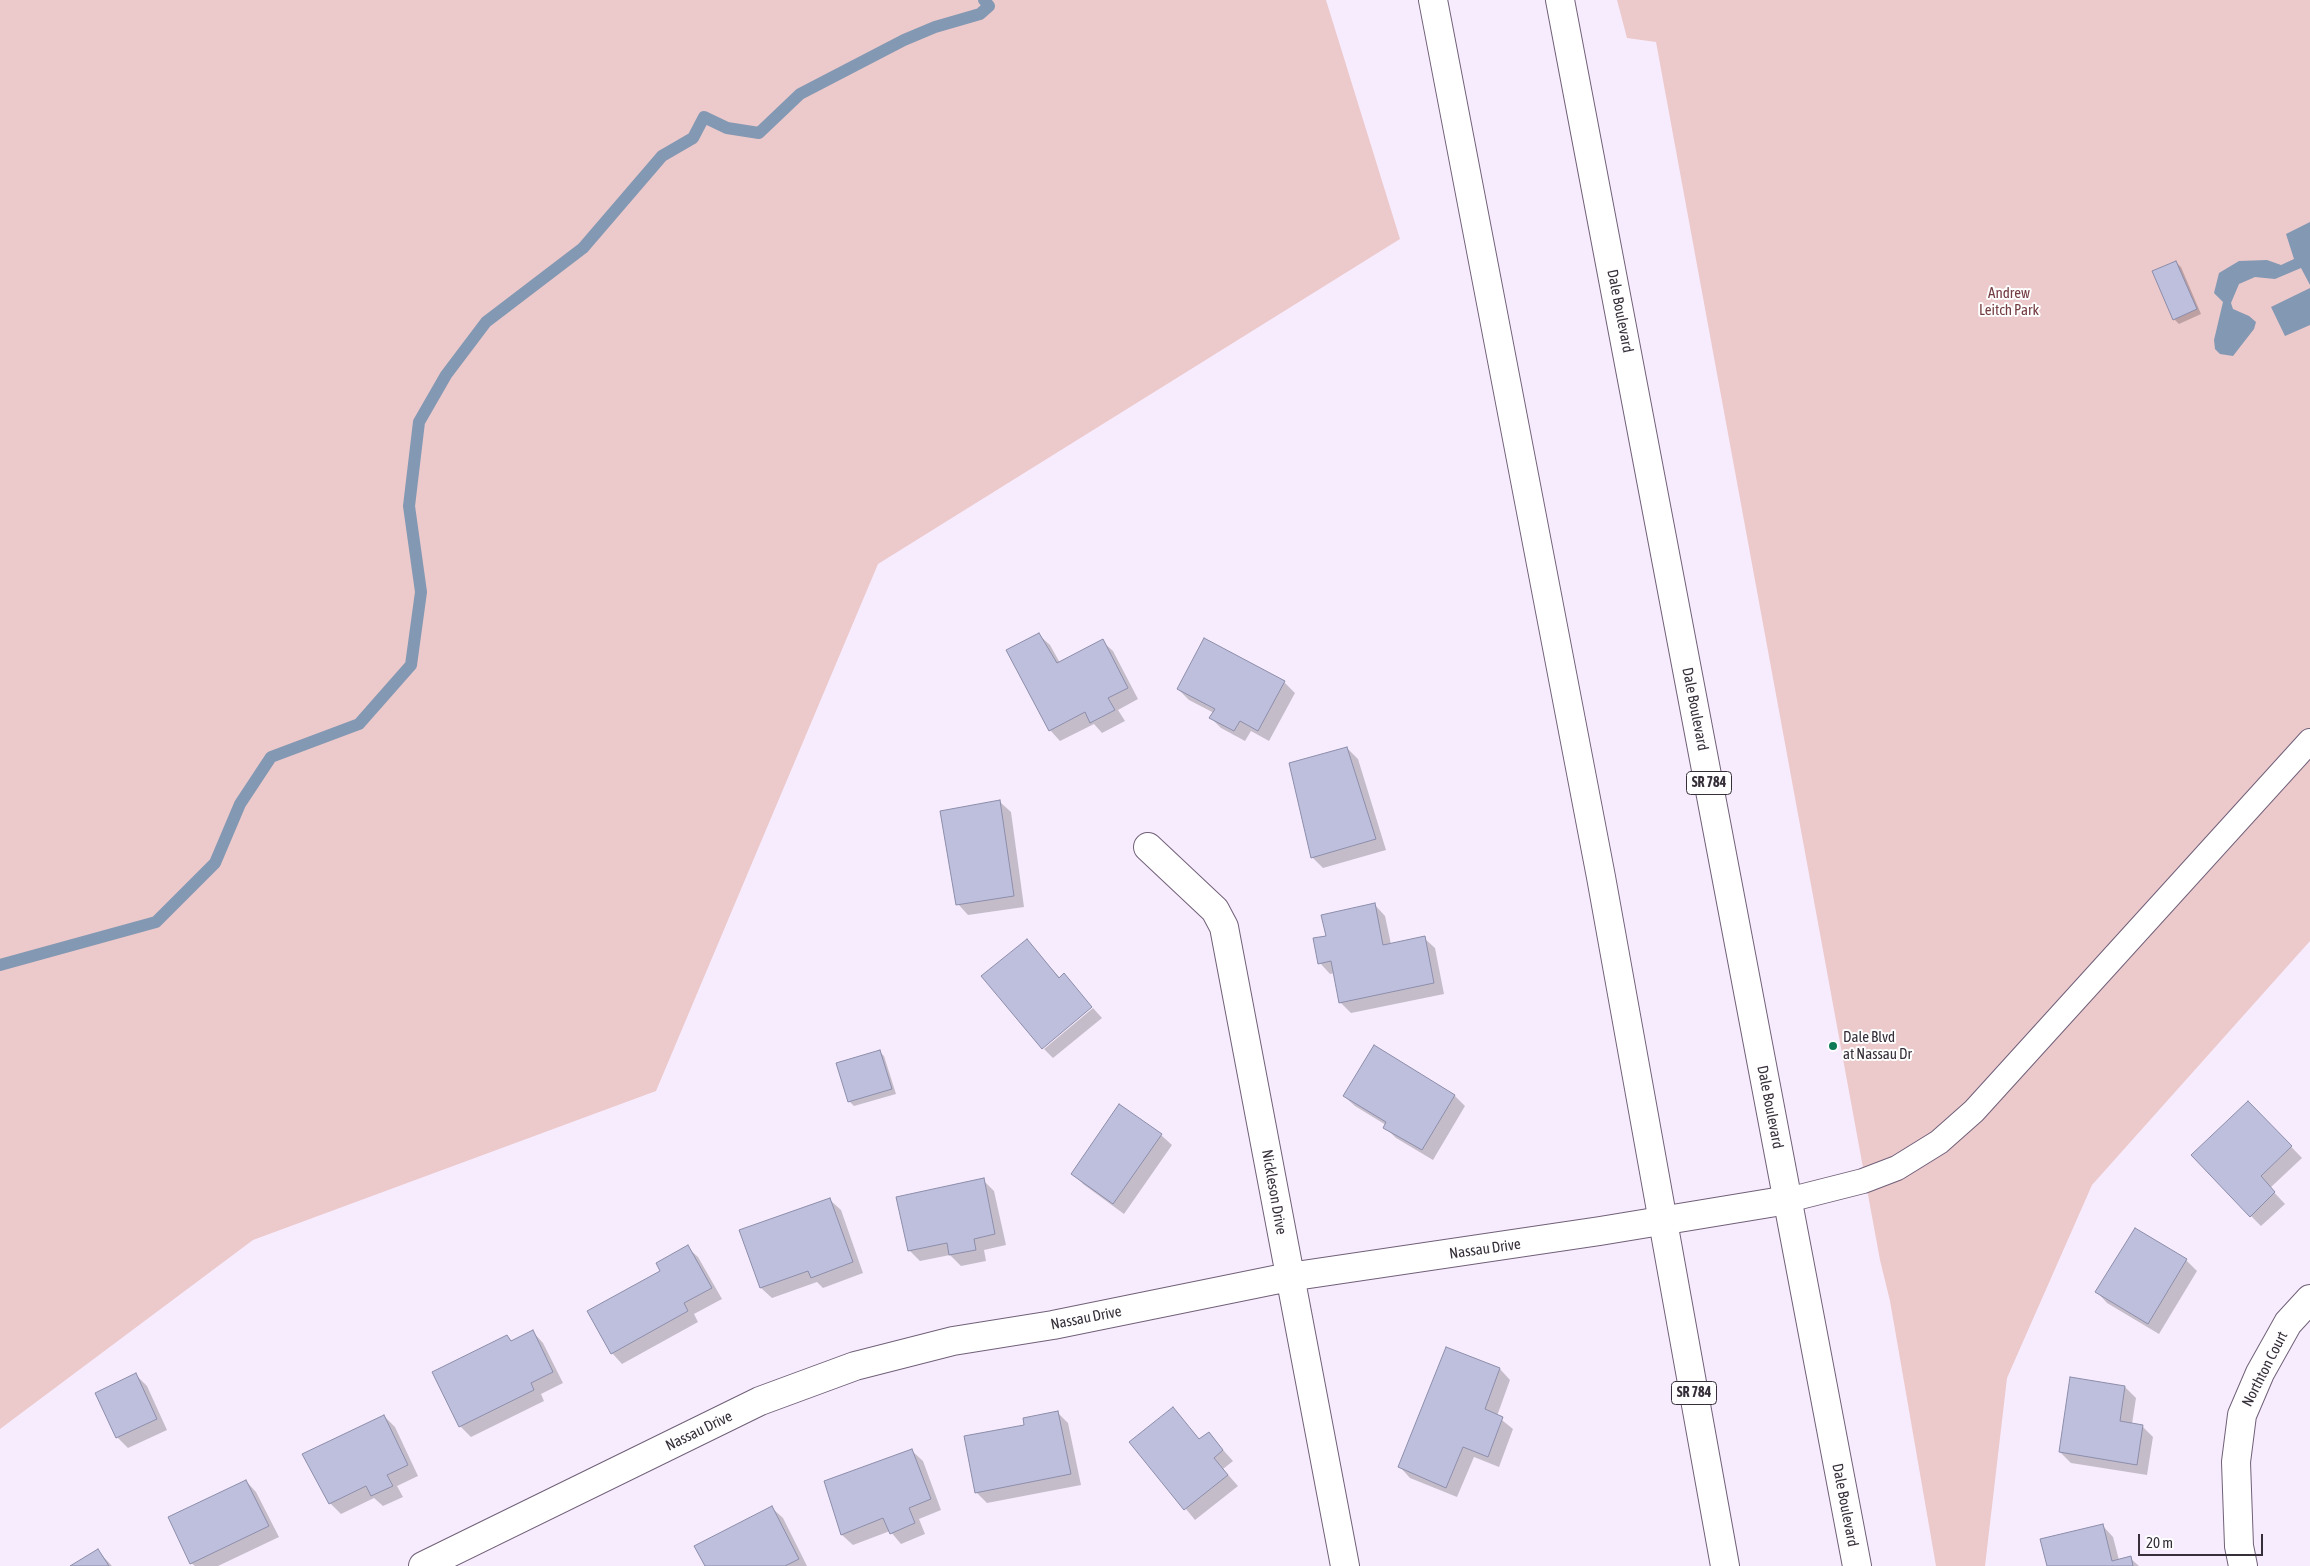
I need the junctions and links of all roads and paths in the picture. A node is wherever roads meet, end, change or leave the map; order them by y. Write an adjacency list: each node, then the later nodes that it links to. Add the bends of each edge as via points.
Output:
1 (1433, 0): 6 (main road, SR 784)
2 (1560, 0): 5 (main road, Dale Boulevard / SR 784)
3 (2310, 741): 5 (lane, via 1974,1111 1946,1136 1897,1168 1863,1181)
4 (1148, 847): 7 (main road, Nickleson Drive, via 1214,910 1224,927)
5 (1788, 1200): 6 (main road, Nassau Drive); 12 (main road, Dale Boulevard / SR 784)
6 (1663, 1221): 7 (main road, Nassau Drive); 11 (main road, SR 784)
7 (1290, 1277): 9 (main road, Nassau Drive, via 1053,1325 953,1341 855,1366 760,1401); 10 (main road, Nickleson Drive)
8 (2310, 1299): 13 (main road, Northton Court, via 2288,1323 2260,1373 2242,1415 2236,1462 2239,1546)
9 (423, 1566)
10 (1345, 1566)
11 (1726, 1566)
12 (1857, 1566)
13 (2243, 1566)

